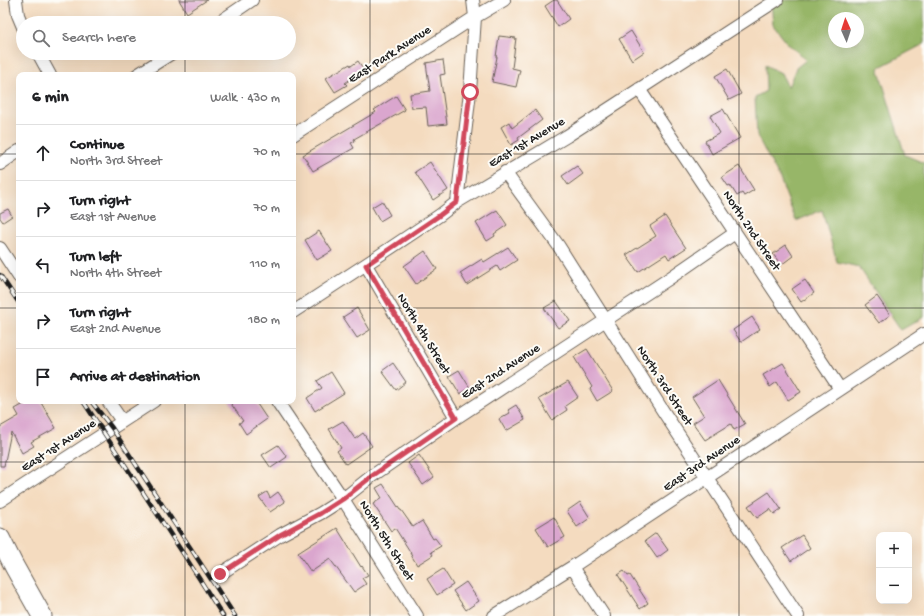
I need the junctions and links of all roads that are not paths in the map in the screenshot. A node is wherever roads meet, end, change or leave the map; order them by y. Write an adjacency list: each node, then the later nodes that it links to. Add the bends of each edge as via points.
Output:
1 (252, 0): 7 (street)
2 (473, 0): 8 (street)
3 (504, 0): 8 (street, East Park Avenue)
4 (777, 0): 13 (street, East 1st Avenue)
5 (16, 2): 6 (street)
6 (18, 16)
7 (228, 16)
8 (475, 17): 14 (street, East Park Avenue); 18 (street, via 470,92)
9 (42, 60): 11 (street)
10 (161, 60): 12 (street)
11 (48, 72)
12 (142, 72)
13 (639, 88): 17 (street, East 1st Avenue); 19 (street, North 2nd Street)
14 (296, 133)
15 (16, 153): 16 (street)
16 (0, 164)
17 (505, 172): 18 (street, East 1st Avenue); 24 (street, North 3rd Street, via 558,244)
18 (457, 202): 21 (street, East 1st Avenue)
19 (735, 233): 24 (street, East 2nd Avenue); 26 (street, North 2nd Street)
20 (0, 248): 22 (street)
21 (366, 265): 23 (street, East 1st Avenue); 30 (street, North 4th Street)
22 (16, 272)
23 (296, 310)
24 (605, 320): 30 (street, East 2nd Avenue); 32 (street, North 3rd Street)
25 (924, 334): 26 (street, East 3rd Avenue)
26 (840, 389): 32 (street, East 3rd Avenue)
27 (110, 404): 31 (street)
28 (149, 404): 31 (street, East 1st Avenue)
29 (279, 404): 33 (street, North 5th Street)
30 (456, 418): 33 (street, East 2nd Avenue)
31 (122, 421): 34 (street, East 1st Avenue)
32 (707, 478): 36 (street, East 3rd Avenue); 42 (street, North 3rd Street)
33 (343, 499): 37 (street, East 2nd Avenue, via 280,535); 39 (street, North 5th Street)
34 (0, 501)
35 (0, 538): 38 (main road)
36 (572, 567): 40 (street, East 3rd Avenue); 41 (street)
37 (220, 574)
38 (42, 616)
39 (417, 616)
40 (494, 616)
41 (604, 616)
42 (798, 616)

